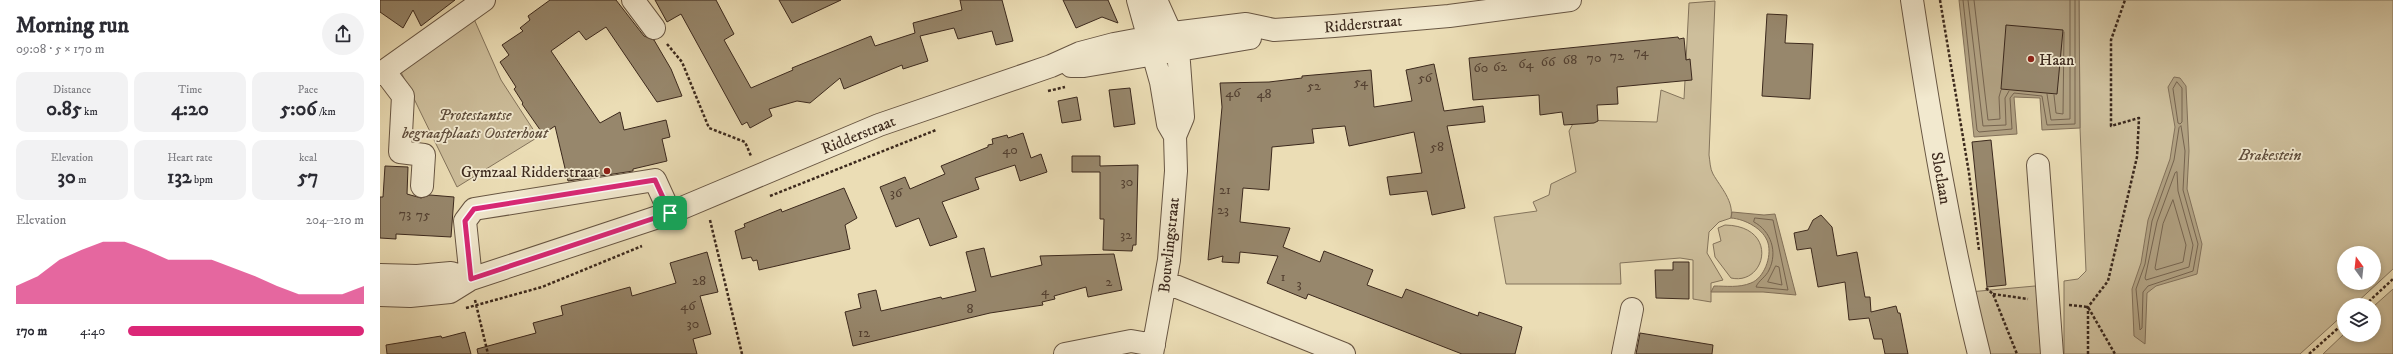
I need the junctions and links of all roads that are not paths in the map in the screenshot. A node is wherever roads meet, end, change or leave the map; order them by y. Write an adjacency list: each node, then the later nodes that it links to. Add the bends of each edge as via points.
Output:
1 (484, 0): 10 (street)
2 (633, 0): 7 (street)
3 (1138, 0): 9 (street, Bouwlingstraat)
4 (1156, 0): 8 (street, Bouwlingstraat)
5 (1570, 0): 8 (street, Ridderstraat, via 1448,16 1274,30 1246,24)
6 (1912, 0): 24 (street, Slotlaan, via 1965,300)
7 (654, 28)
8 (1175, 41): 9 (street, Ridderstraat); 11 (street, Bouwlingstraat, via 1183,117)
9 (1151, 46): 11 (street, Bouwlingstraat, via 1161,82 1168,124); 14 (street, Ridderstraat, via 1084,66 1051,66 879,125)
10 (382, 73): 13 (street, via 402,96 400,152 424,155)
11 (1175, 136): 17 (street, Bouwlingstraat, via 1169,260)
12 (2038, 165): 25 (street)
13 (422, 186)
14 (670, 213): 16 (street, Ridderstraat); 16 (street, via 655,180 474,209 465,221)
15 (380, 275): 16 (street, via 451,274)
16 (471, 279): 18 (street, Ridderstraat, via 450,292 410,296)
17 (1165, 282): 20 (street, Bouwlingstraat); 22 (street)
18 (380, 295)
19 (1632, 309): 23 (street)
20 (1153, 350): 21 (street, via 1131,341)
21 (1065, 354)
22 (1344, 354)
23 (1622, 354)
24 (1980, 354)
25 (2052, 354)

